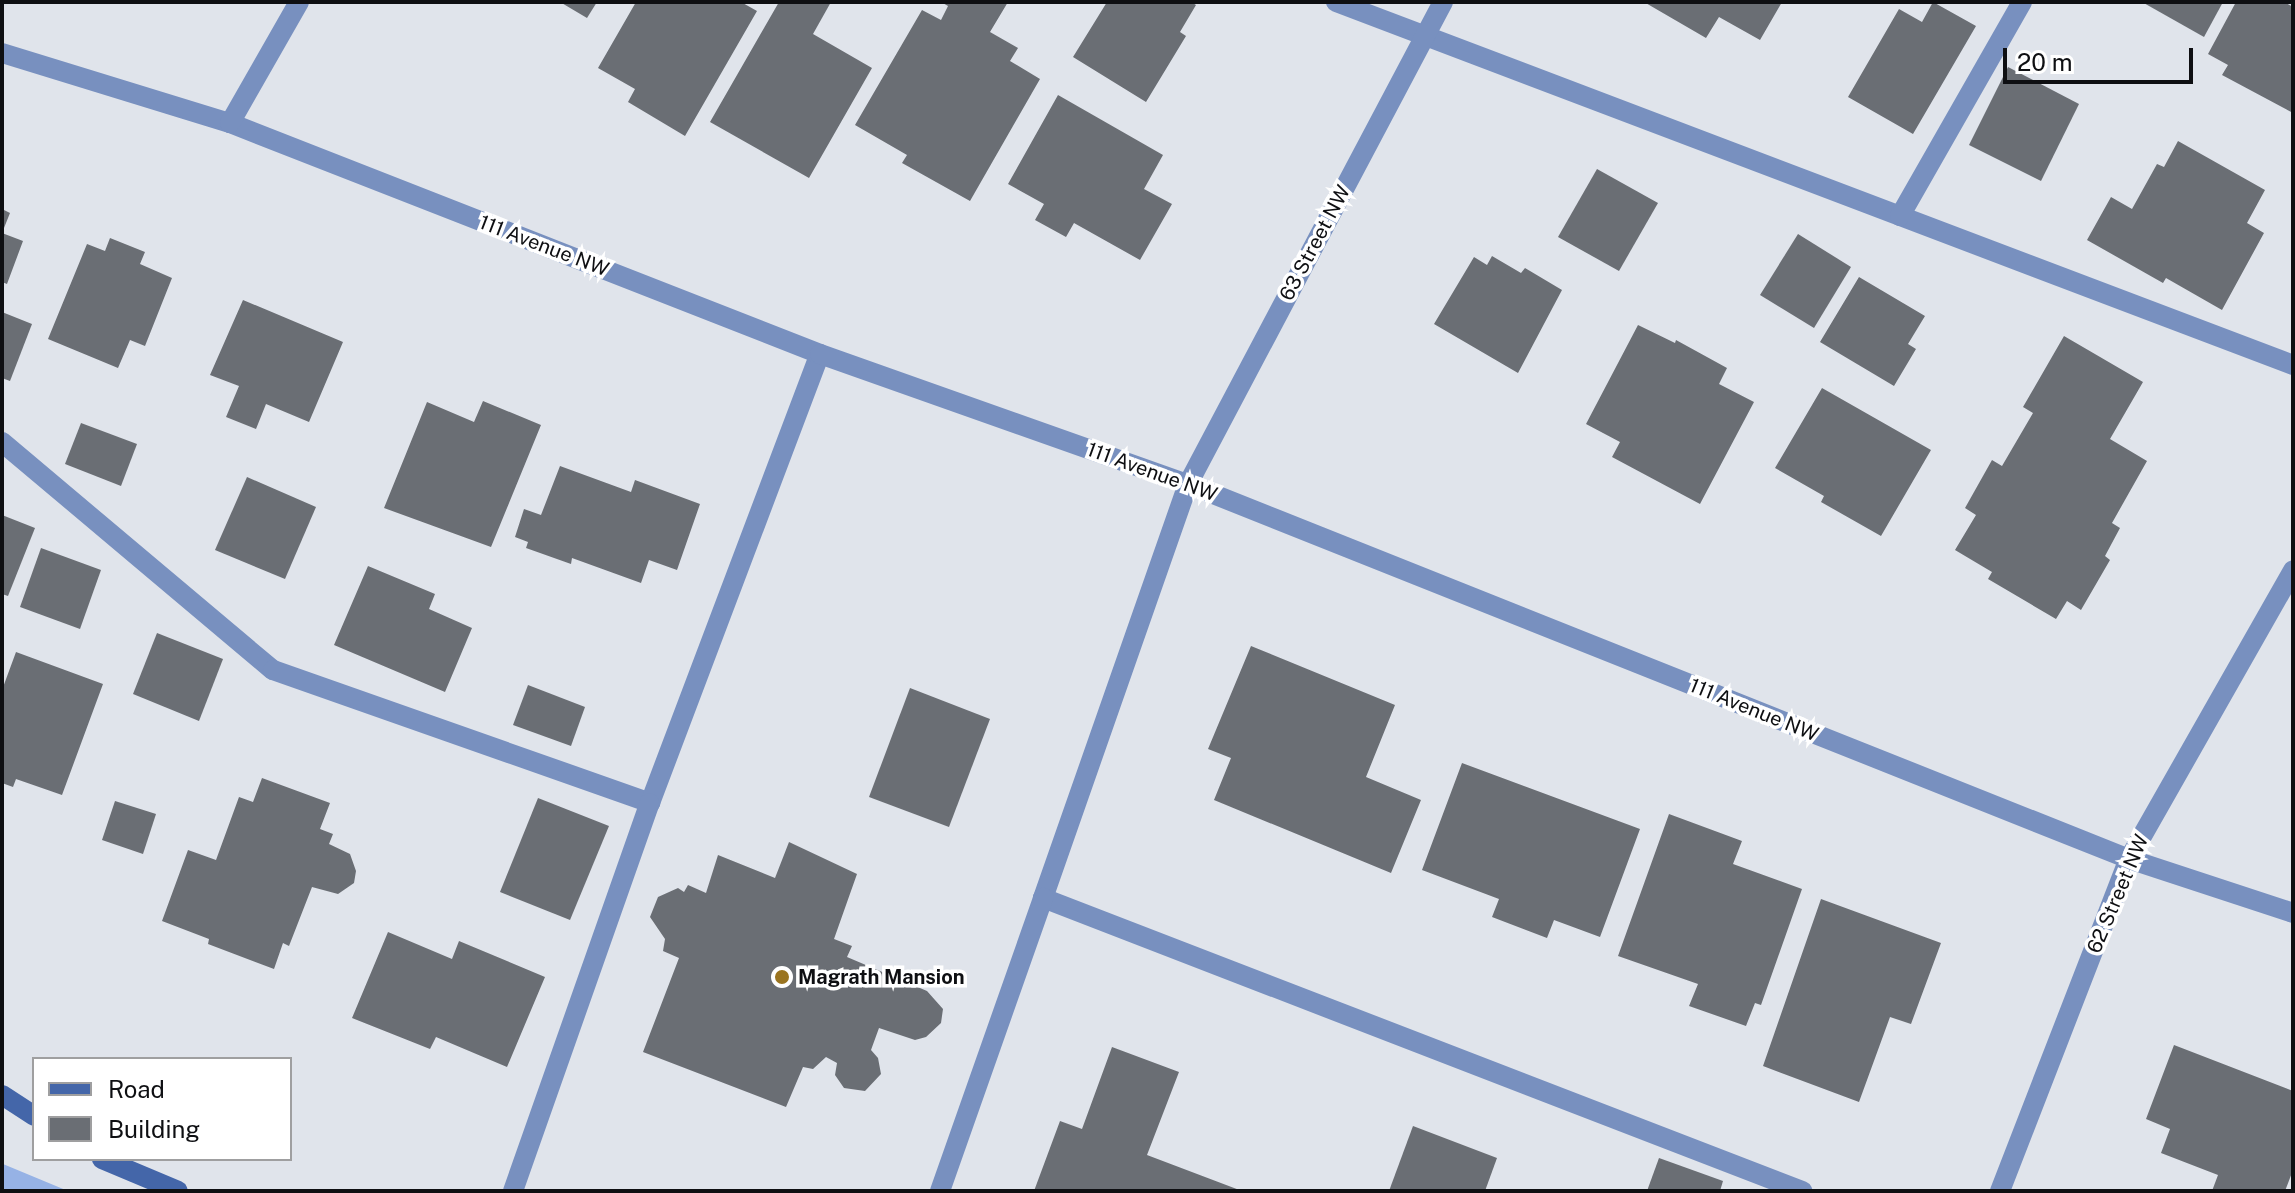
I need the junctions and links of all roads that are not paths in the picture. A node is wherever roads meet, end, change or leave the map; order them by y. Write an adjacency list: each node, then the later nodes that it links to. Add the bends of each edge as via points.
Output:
1 (299, 2): 7 (street)
2 (1336, 2): 5 (street)
3 (1443, 2): 5 (street, 63 Street NW)
4 (2022, 2): 8 (street)
5 (1424, 36): 8 (street); 12 (street, 63 Street NW)
6 (2, 53): 7 (street, 111 Avenue NW)
7 (230, 123): 9 (street, 111 Avenue NW)
8 (1900, 216): 10 (street)
9 (820, 354): 12 (street, 111 Avenue NW); 14 (street)
10 (2293, 365)
11 (2, 442): 14 (street, via 273,670)
12 (1188, 484): 15 (street, 111 Avenue NW); 16 (street, 63 Street NW)
13 (2293, 570): 15 (street, 62 Street NW)
14 (650, 803): 22 (street)
15 (2129, 859): 17 (street, 111 Avenue NW); 25 (street, 62 Street NW)
16 (1043, 898): 23 (street, 63 Street NW); 24 (street)
17 (2293, 913)
18 (2, 1095): 19 (street)
19 (32, 1115)
20 (107, 1161): 21 (street)
21 (178, 1191)
22 (513, 1191)
23 (940, 1191)
24 (1802, 1191)
25 (2000, 1191)

